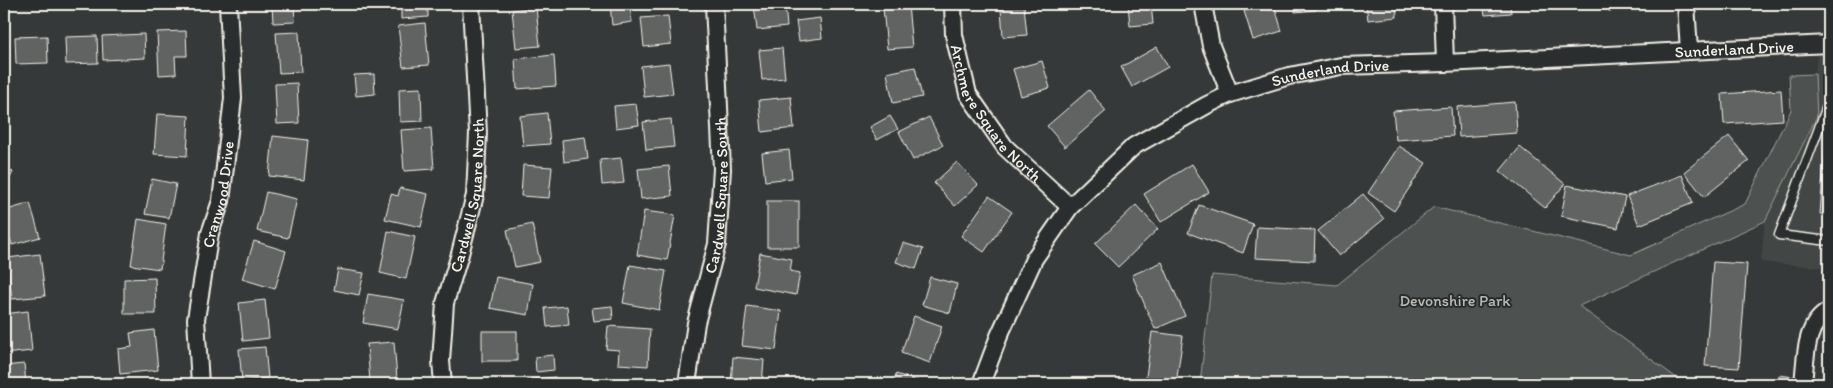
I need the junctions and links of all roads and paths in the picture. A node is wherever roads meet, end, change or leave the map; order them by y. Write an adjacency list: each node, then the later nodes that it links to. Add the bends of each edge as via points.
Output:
1 (228, 4): 16 (street, Cranwood Drive, via 233,98 221,200 210,233 196,319)
2 (471, 4): 17 (street, Cardwell Square North, via 478,133 475,196 444,303)
3 (714, 4): 18 (street, Cardwell Square South, via 722,169 717,244 696,323)
4 (953, 4): 13 (street, Archmere Square North, via 954,35 968,94 1005,147)
5 (1203, 4): 11 (street, via 1211,46)
6 (1442, 4): 10 (street)
7 (1686, 4): 9 (street)
8 (1829, 44): 9 (street, Sunderland Drive)
9 (1688, 52): 10 (street, Sunderland Drive)
10 (1446, 63): 11 (street, Sunderland Drive, via 1341,66 1289,76)
11 (1230, 94): 13 (street, Sunderland Drive, via 1134,146)
12 (1829, 101): 14 (lane, via 1779,235)
13 (1070, 207): 19 (street, Sunderland Drive, via 1034,259)
14 (1829, 241)
15 (1829, 311): 20 (street, via 1816,322 1808,345)
16 (200, 384)
17 (442, 384)
18 (687, 384)
19 (981, 384)
20 (1803, 384)

